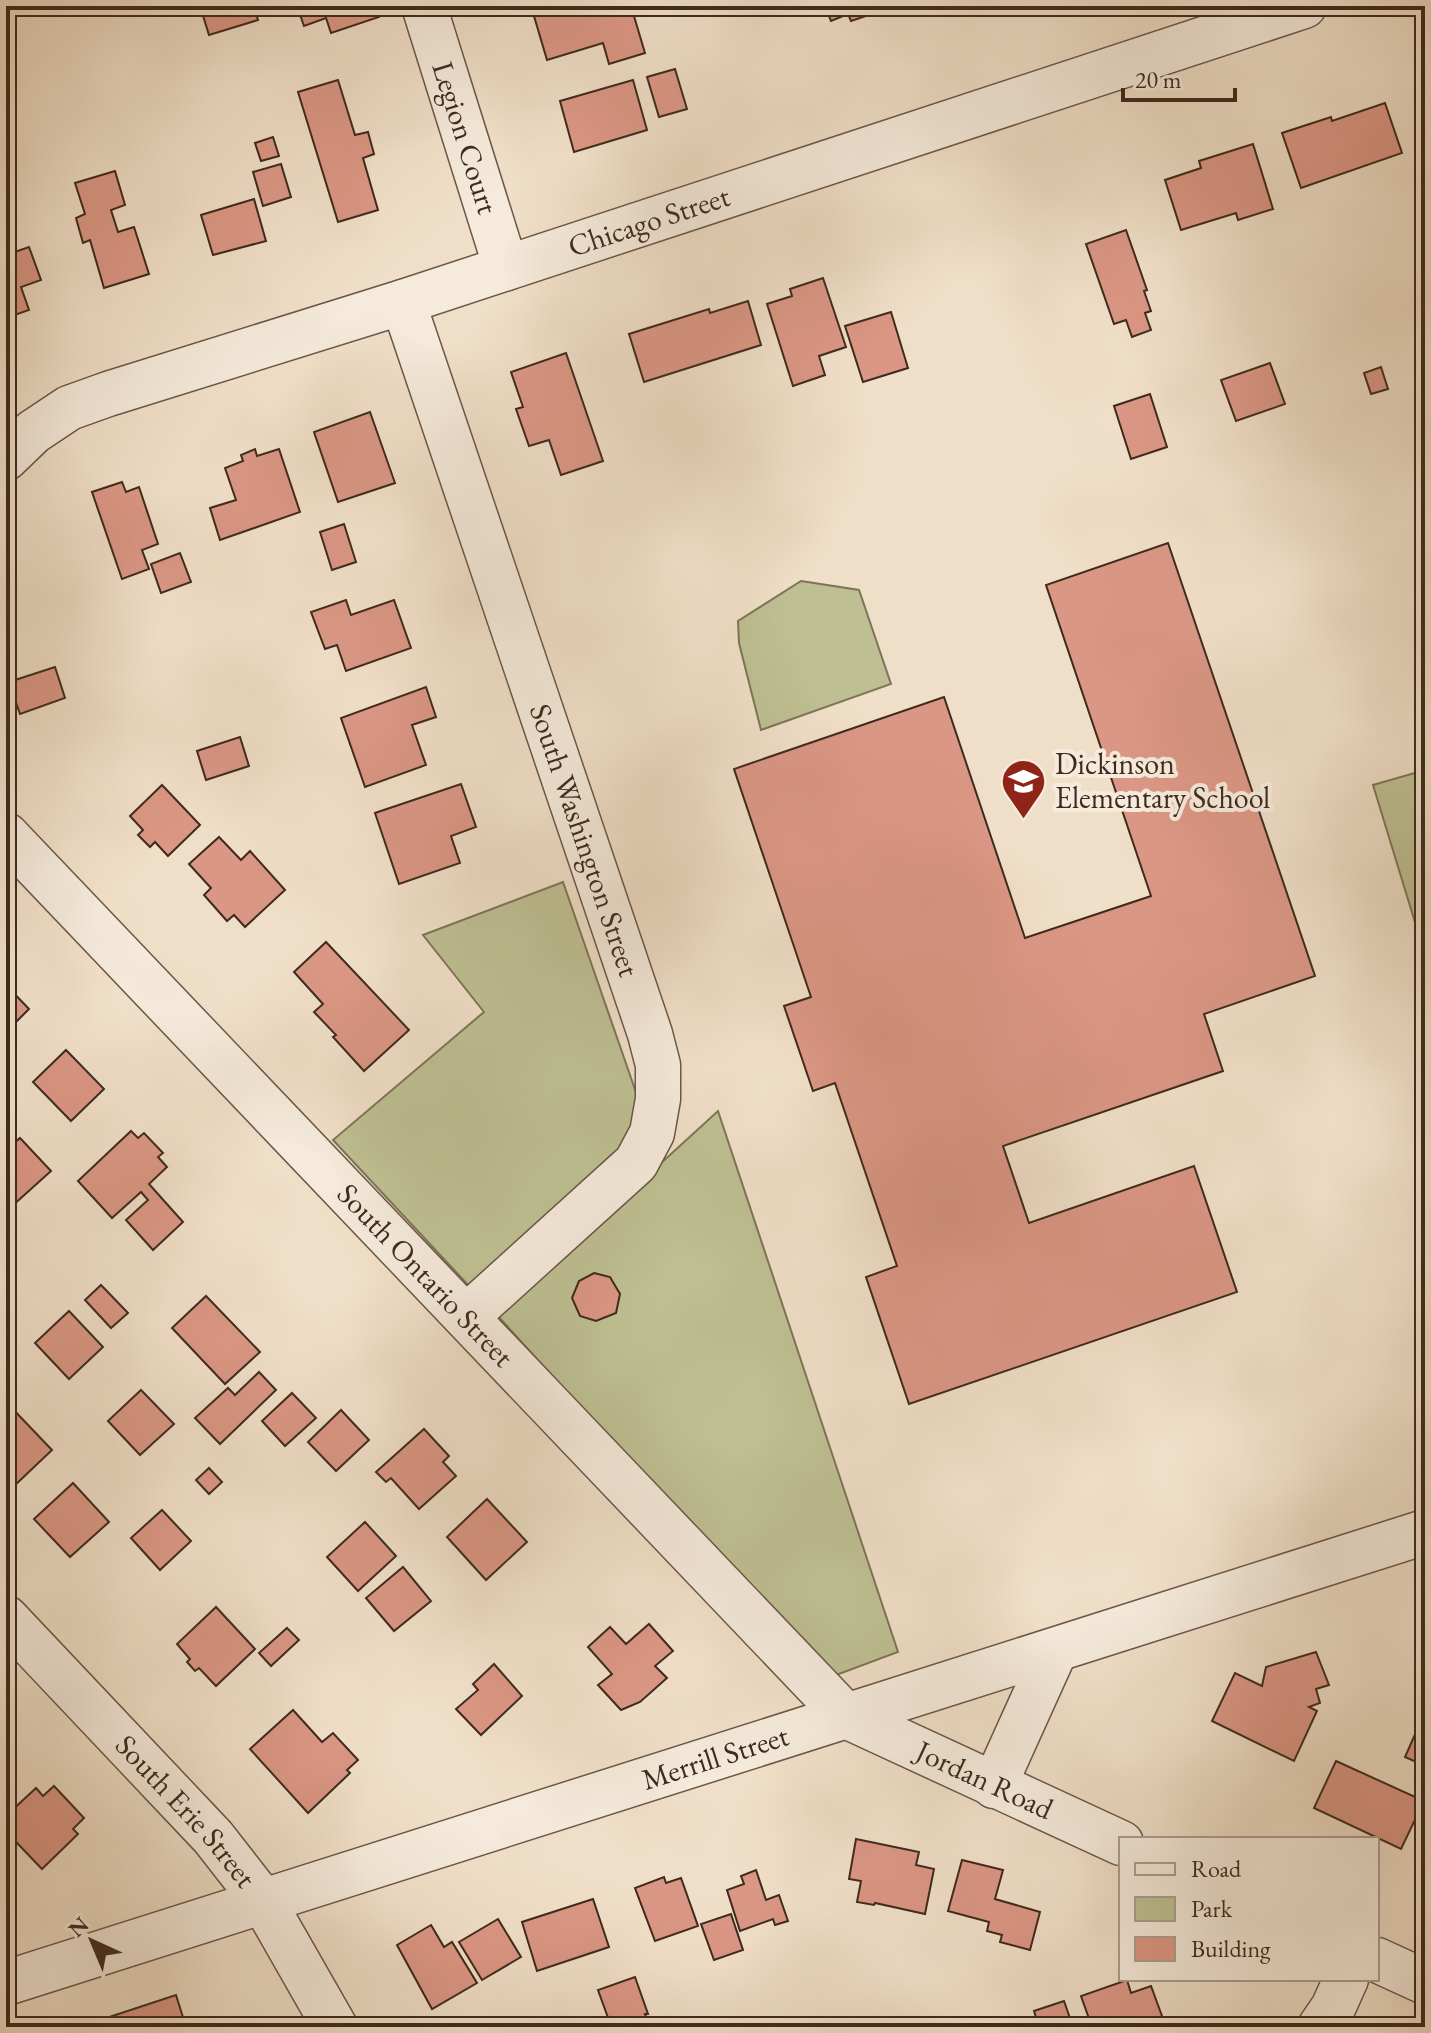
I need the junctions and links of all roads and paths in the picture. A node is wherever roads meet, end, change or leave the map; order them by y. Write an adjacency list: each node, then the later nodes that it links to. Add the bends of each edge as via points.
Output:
1 (424, 6): 3 (street, Legion Court)
2 (1304, 6): 3 (street, Chicago Street)
3 (506, 268): 4 (street, Chicago Street)
4 (403, 302): 5 (street, Chicago Street, via 69,408); 7 (street, South Washington Street, via 658,1065 652,1133 636,1163)
5 (6, 458)
6 (6, 835): 7 (street, South Ontario Street)
7 (466, 1317): 11 (street, South Ontario Street)
8 (1425, 1532): 10 (street, Merrill Street)
9 (6, 1618): 14 (street, South Erie Street, via 213,1837)
10 (1055, 1651): 11 (street, Merrill Street); 12 (street)
11 (846, 1716): 12 (street, Jordan Road); 14 (street, Merrill Street)
12 (994, 1786): 13 (street, Jordan Road)
13 (1119, 1842)
14 (263, 1901): 18 (street, Merrill Street); 19 (street, South Erie Street)
15 (1379, 1961): 17 (street)
16 (1345, 1981): 20 (street)
17 (1425, 1982)
18 (6, 1983)
19 (335, 2027)
20 (1320, 2027)

